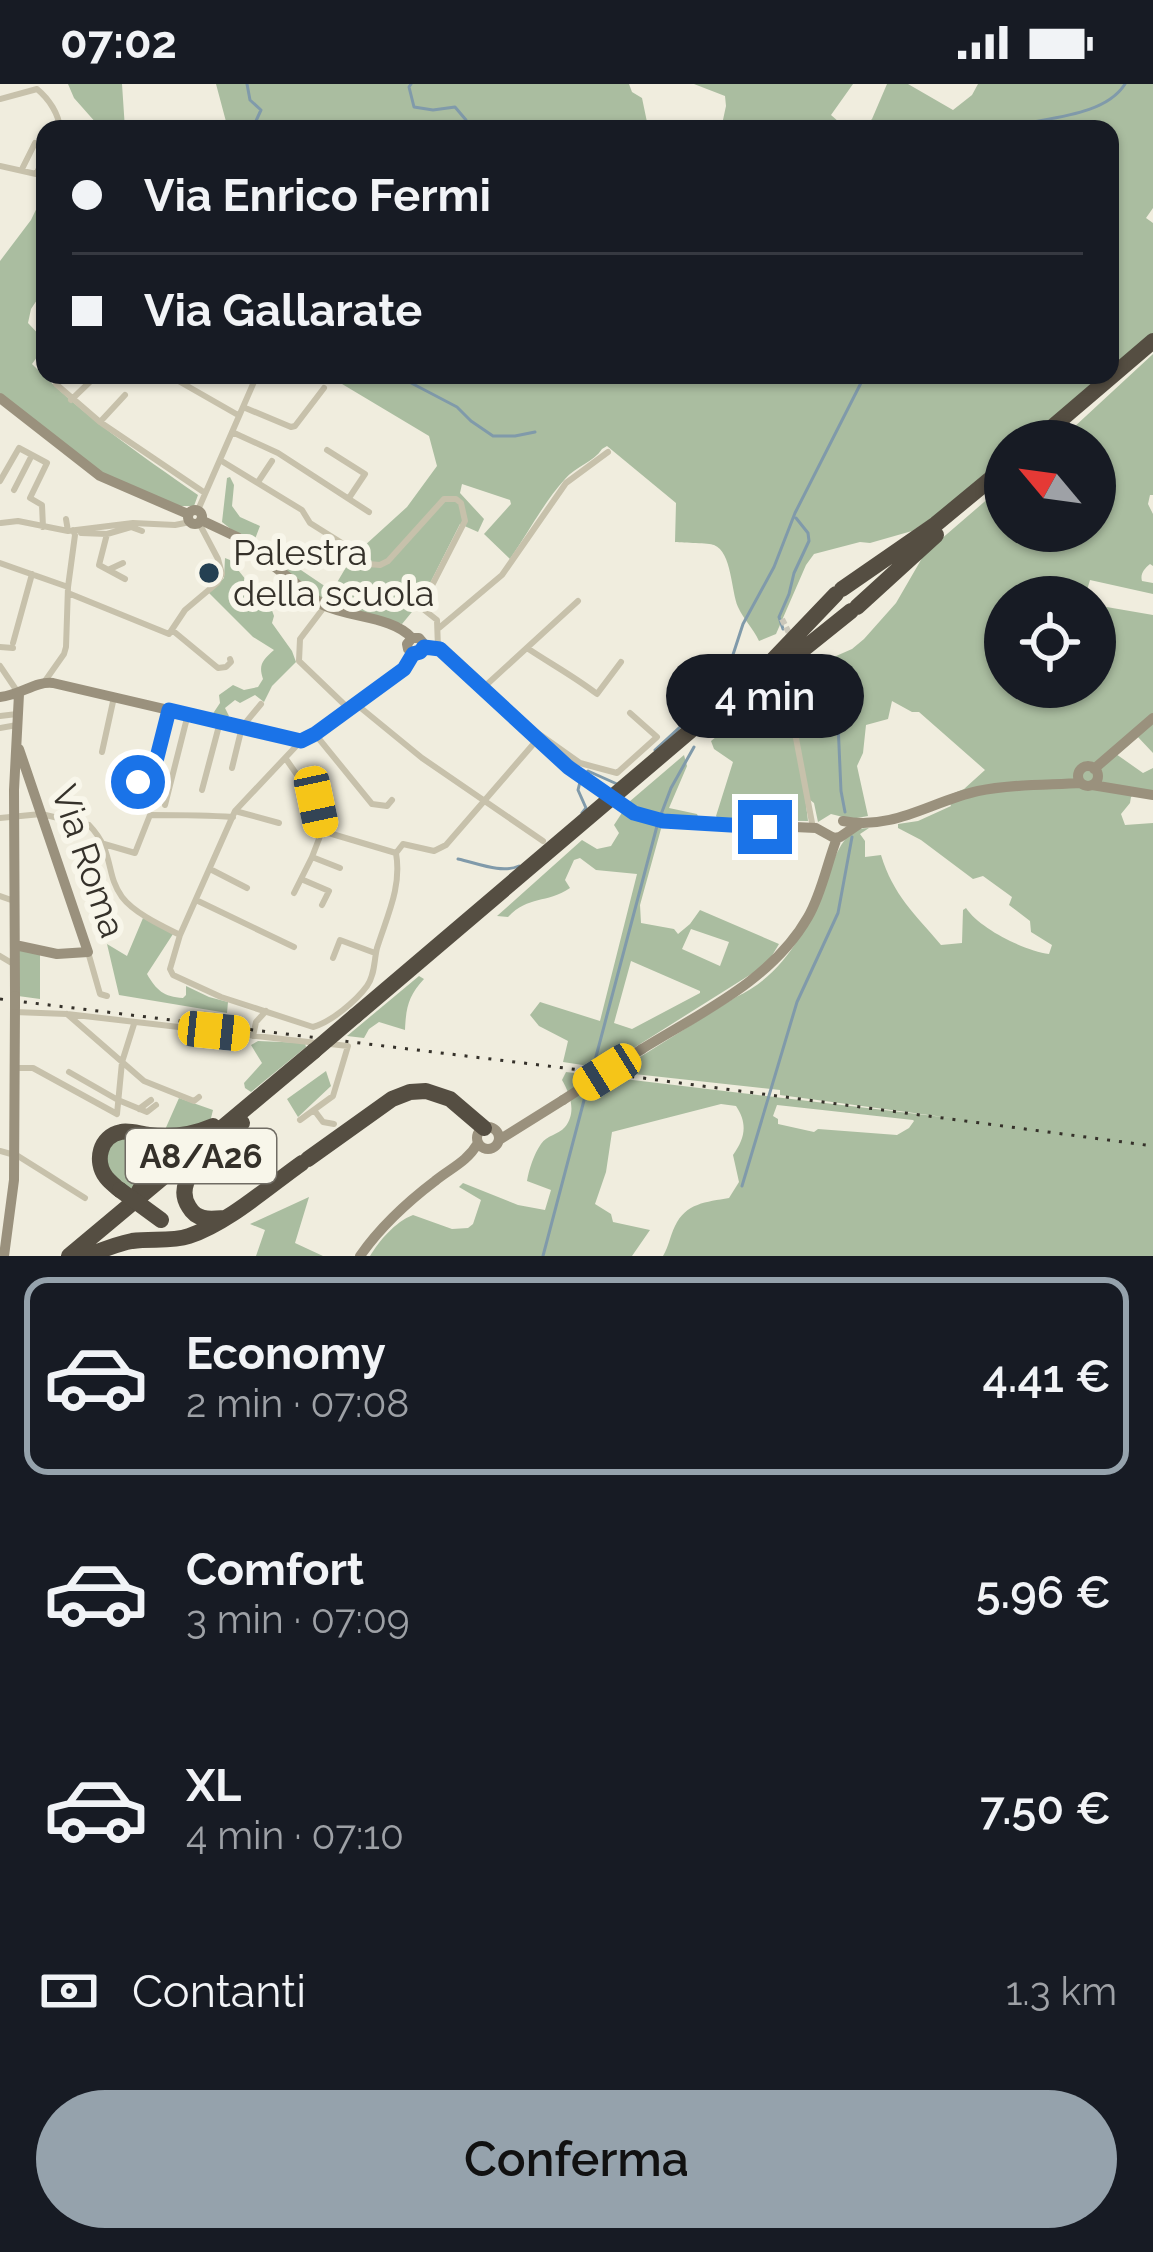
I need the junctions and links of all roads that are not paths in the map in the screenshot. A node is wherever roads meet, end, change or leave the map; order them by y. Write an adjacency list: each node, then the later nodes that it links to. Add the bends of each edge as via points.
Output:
1 (0, 99): 2 (street, via 38,89)
2 (59, 120)
3 (35, 143): 5 (street)
4 (0, 166): 5 (street)
5 (22, 169): 6 (street)
6 (36, 174)
7 (1153, 345): 8 (highway); 9 (highway)
8 (1119, 373)
9 (1119, 376)
10 (56, 384): 19 (street)
11 (88, 384): 19 (street)
12 (186, 384): 20 (street)
13 (253, 384): 20 (street)
14 (1105, 384): 21 (highway)
15 (1110, 384): 22 (highway)
16 (324, 388): 20 (street, via 295,426)
17 (124, 395): 23 (street)
18 (0, 398): 39 (street, via 86,467)
19 (71, 400): 23 (street)
20 (241, 411): 24 (street)
21 (1062, 420)
22 (1071, 420)
23 (100, 422): 34 (street)
24 (232, 433): 28 (street); 37 (street)
25 (327, 449): 37 (street, via 365,474)
26 (608, 452): 54 (street, via 566,483 502,575)
27 (32, 455): 30 (street, via 19,448); 33 (street); 36 (street, via 47,463)
28 (220, 460): 31 (street); 34 (street)
29 (272, 461): 31 (street)
30 (0, 482): 33 (street)
31 (258, 482): 54 (street, via 374,565 388,561 445,499 461,502 465,521 422,605)
32 (984, 484): 130 (highway, A8/A26, via 839,592 770,664)
33 (14, 490): 36 (street)
34 (205, 493): 39 (street)
35 (984, 495): 130 (highway, A8/A26)
36 (29, 498): 42 (street, via 42,506)
37 (349, 499): 38 (street)
38 (369, 512)
39 (195, 518): 43 (street); 53 (street, via 237,536); 55 (street, via 221,566 220,580)
40 (66, 519): 43 (street)
41 (0, 524): 42 (street)
42 (43, 526): 43 (street)
43 (71, 530): 45 (street); 51 (street)
44 (142, 532): 45 (street)
45 (107, 533): 48 (street, via 99,565)
46 (0, 563): 49 (street)
47 (123, 563): 48 (street)
48 (110, 569): 50 (street)
49 (32, 574): 51 (street); 56 (street, via 13,645)
50 (125, 580)
51 (68, 590): 55 (street); 64 (street, via 64,654)
52 (578, 601): 58 (street)
53 (325, 606): 59 (street, via 400,628); 70 (street, via 300,639 299,662)
54 (439, 628): 57 (street)
55 (169, 632): 60 (street, via 218,668)
56 (0, 647)
57 (439, 648): 59 (street); 65 (street)
58 (527, 649): 61 (street, via 598,694); 65 (street)
59 (418, 650): 70 (street)
60 (230, 658)
61 (621, 662)
62 (0, 666): 66 (street)
63 (808, 668): 102 (street, via 792,717)
64 (45, 682): 66 (street); 68 (street)
65 (482, 689): 78 (street)
66 (19, 694): 67 (street); 76 (street)
67 (0, 697)
68 (114, 697): 71 (street); 85 (street)
69 (261, 704): 79 (street)
70 (353, 707): 81 (street); 95 (street)
71 (169, 710): 73 (street); 90 (street)
72 (630, 713): 78 (street, via 657,737 616,773 580,763)
73 (188, 714): 77 (street); 96 (street)
74 (0, 716): 76 (street)
75 (1153, 718): 88 (street)
76 (17, 720): 80 (street); 82 (street)
77 (220, 722): 79 (street); 91 (street)
78 (519, 723): 83 (street)
79 (242, 727): 84 (street); 87 (street)
80 (0, 728)
81 (315, 734): 84 (street); 94 (street, via 372,804)
82 (16, 740): 97 (street, Via Roma); 100 (street)
83 (537, 740): 95 (street); 102 (street, bridge, via 634,813)
84 (301, 741): 86 (street)
85 (102, 752)
86 (286, 758): 98 (street); 103 (street, via 316,802)
87 (232, 768)
88 (1089, 778): 92 (street); 102 (street, via 982,790 908,817)
89 (138, 782): 90 (street)
90 (150, 785): 93 (street)
91 (202, 790)
92 (1153, 795)
93 (146, 798)
94 (392, 800)
95 (485, 800): 104 (street); 106 (street, via 438,850 403,844)
96 (165, 805)
97 (41, 814): 100 (street); 105 (street, via 85,823); 120 (street, Via Roma)
98 (234, 814): 101 (street); 105 (street, via 154,814 135,853); 109 (street)
99 (0, 818): 100 (street)
100 (14, 818): 115 (street)
101 (279, 823)
102 (830, 830): 144 (street, bridge, via 811,914 758,976 520,1126)
103 (322, 831): 106 (street); 107 (street)
104 (543, 841)
105 (104, 844): 117 (street, via 122,897)
106 (396, 853): 121 (street, via 392,910)
107 (312, 857): 108 (street); 110 (street)
108 (340, 868)
109 (210, 869): 111 (street); 114 (street)
110 (301, 879): 112 (street); 116 (street, via 329,891)
111 (247, 888)
112 (294, 893)
113 (0, 896): 115 (street)
114 (196, 900): 117 (street); 119 (street)
115 (14, 901): 118 (street)
116 (322, 905)
117 (180, 935): 128 (street, via 173,976)
118 (15, 945): 120 (street); 124 (street)
119 (294, 946)
120 (88, 952): 125 (street, Via Roma)
121 (376, 953): 123 (street, via 340,940); 128 (street, via 369,983 326,1023 313,1027)
122 (0, 956): 124 (street)
123 (333, 958)
124 (15, 965): 126 (street)
125 (107, 995)
126 (15, 1005): 127 (street); 129 (street); 134 (street)
127 (0, 1007)
128 (266, 1011): 132 (street)
129 (67, 1014): 131 (street); 133 (street)
130 (357, 1018): 139 (highway, A8/A26, bridge)
131 (134, 1022): 132 (street); 133 (street)
132 (253, 1036): 140 (street, via 348,1046 333,1096)
133 (122, 1063): 136 (street, via 157,1086); 137 (street)
134 (14, 1068): 137 (street, via 33,1069 117,1114); 146 (street)
135 (69, 1072): 137 (street)
136 (199, 1097)
137 (118, 1100): 138 (street, via 147,1112)
138 (154, 1102)
139 (253, 1107): 143 (highway, via 194,1134); 147 (highway, A8/A26); 149 (highway, via 197,1163 185,1187 194,1214); 153 (highway, A8/A26)
140 (314, 1110): 141 (street); 142 (street)
141 (300, 1120)
142 (334, 1124)
143 (134, 1134): 147 (highway, via 150,1161 144,1182); 147 (highway, via 118,1132 100,1152 106,1179)
144 (486, 1137): 149 (highway, via 455,1102 400,1094); 154 (street, via 378,1230)
145 (0, 1151): 146 (street)
146 (14, 1155): 148 (street); 151 (street)
147 (125, 1196): 150 (highway, bridge, via 161,1220); 152 (highway, A8/A26)
148 (85, 1198)
149 (225, 1217): 150 (highway)
150 (201, 1231): 153 (highway)
151 (4, 1256)
152 (69, 1256)
153 (84, 1256)
154 (360, 1256)

